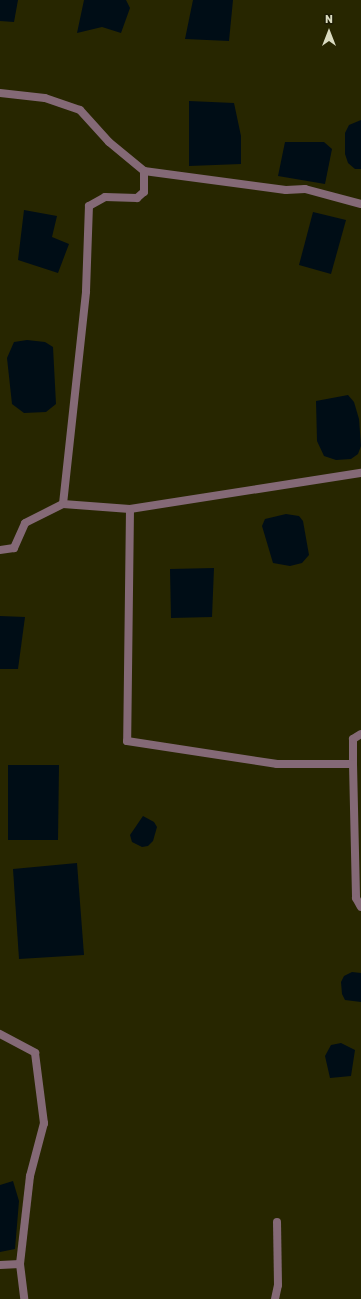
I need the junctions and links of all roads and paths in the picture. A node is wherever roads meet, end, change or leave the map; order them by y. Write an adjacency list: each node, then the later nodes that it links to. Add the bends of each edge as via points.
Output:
1 (0, 92): 2 (street, via 45,98 80,110 109,142)
2 (144, 171): 3 (street, via 286,190 305,189); 5 (street, via 144,192 137,198 105,197 89,206 86,291)
3 (361, 204)
4 (361, 473): 6 (street)
5 (63, 504): 6 (street); 7 (street, via 25,523 14,548)
6 (130, 509): 9 (street, via 127,741 277,764)
7 (0, 550)
8 (361, 734): 9 (street, via 353,739)
9 (353, 764): 10 (street, via 356,898)
10 (361, 908)
11 (0, 1034): 13 (street, via 35,1053 44,1123 30,1176)
12 (277, 1222): 16 (street, via 278,1286)
13 (20, 1264): 14 (street); 15 (street)
14 (0, 1265)
15 (24, 1299)
16 (275, 1299)

